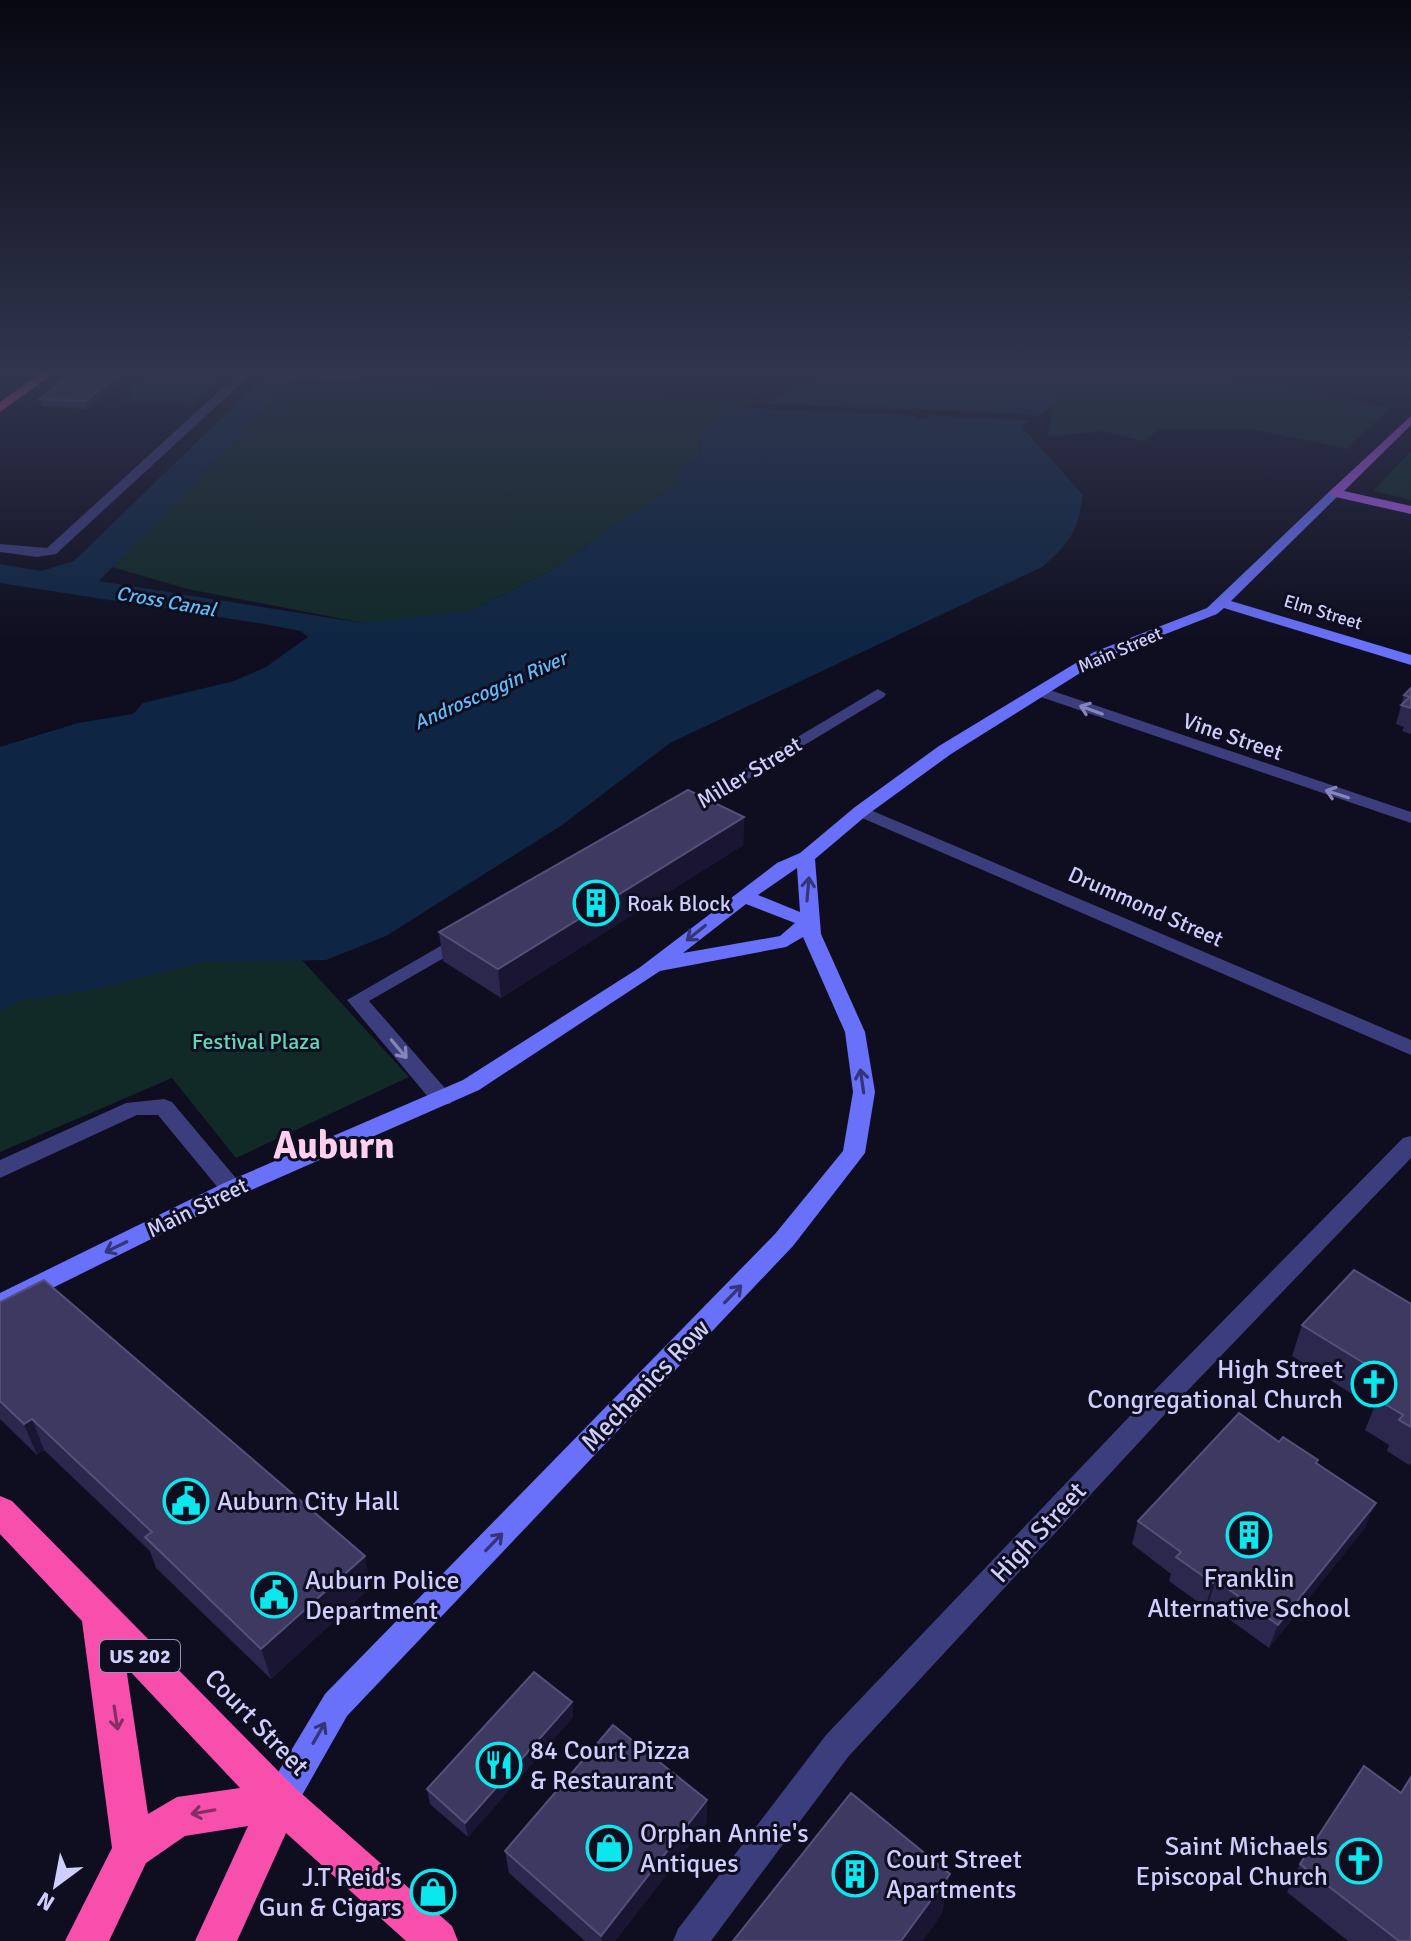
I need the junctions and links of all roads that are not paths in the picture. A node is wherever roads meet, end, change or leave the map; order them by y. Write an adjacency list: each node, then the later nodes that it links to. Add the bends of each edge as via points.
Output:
1 (154, 460): 5 (street, via 47,552)
2 (1369, 460): 3 (main road, Main Street)
3 (1335, 493): 4 (main road); 6 (main road, Main Street)
4 (1411, 510)
5 (0, 548)
6 (1223, 603): 7 (main road, Elm Street); 8 (main road, Main Street, via 1194,621 1099,655)
7 (1411, 660)
8 (1041, 692): 10 (main road, Main Street, via 945,750); 11 (street, Vine Street, one-way to 8)
9 (878, 694): 12 (street, Miller Street)
10 (861, 811): 13 (main road, Main Street); 18 (street, Drummond Street)
11 (1411, 818)
12 (665, 821)
13 (806, 857): 14 (main road, Main Street); 15 (main road, one-way to 13)
14 (746, 897): 15 (main road); 17 (main road, Main Street, one-way to 17)
15 (809, 922): 17 (main road, Main Street, via 786,941 686,958); 26 (main road, Mechanics Row, one-way to 15, via 336,1705 784,1240 854,1153 864,1092 855,1032)
16 (478, 930): 19 (street, one-way to 19, via 357,1000)
17 (646, 972): 19 (main road, Main Street)
18 (1411, 1048)
19 (442, 1099): 22 (main road, Main Street)
20 (1411, 1144): 31 (street, High Street, via 837,1746)
21 (0, 1170): 22 (street, via 134,1108 164,1107)
22 (232, 1189): 23 (main road, Main Street, one-way to 23)
23 (0, 1304)
24 (0, 1511): 25 (highway, Court Street / US 202)
25 (99, 1613): 26 (highway, Court Street / US 202); 27 (highway, one-way to 27)
26 (280, 1801): 27 (highway, one-way to 27, via 177,1817); 29 (highway); 30 (highway, Court Street / US 202)
27 (132, 1849): 28 (highway)
28 (86, 1941)
29 (216, 1941)
30 (437, 1941)
31 (690, 1941)

